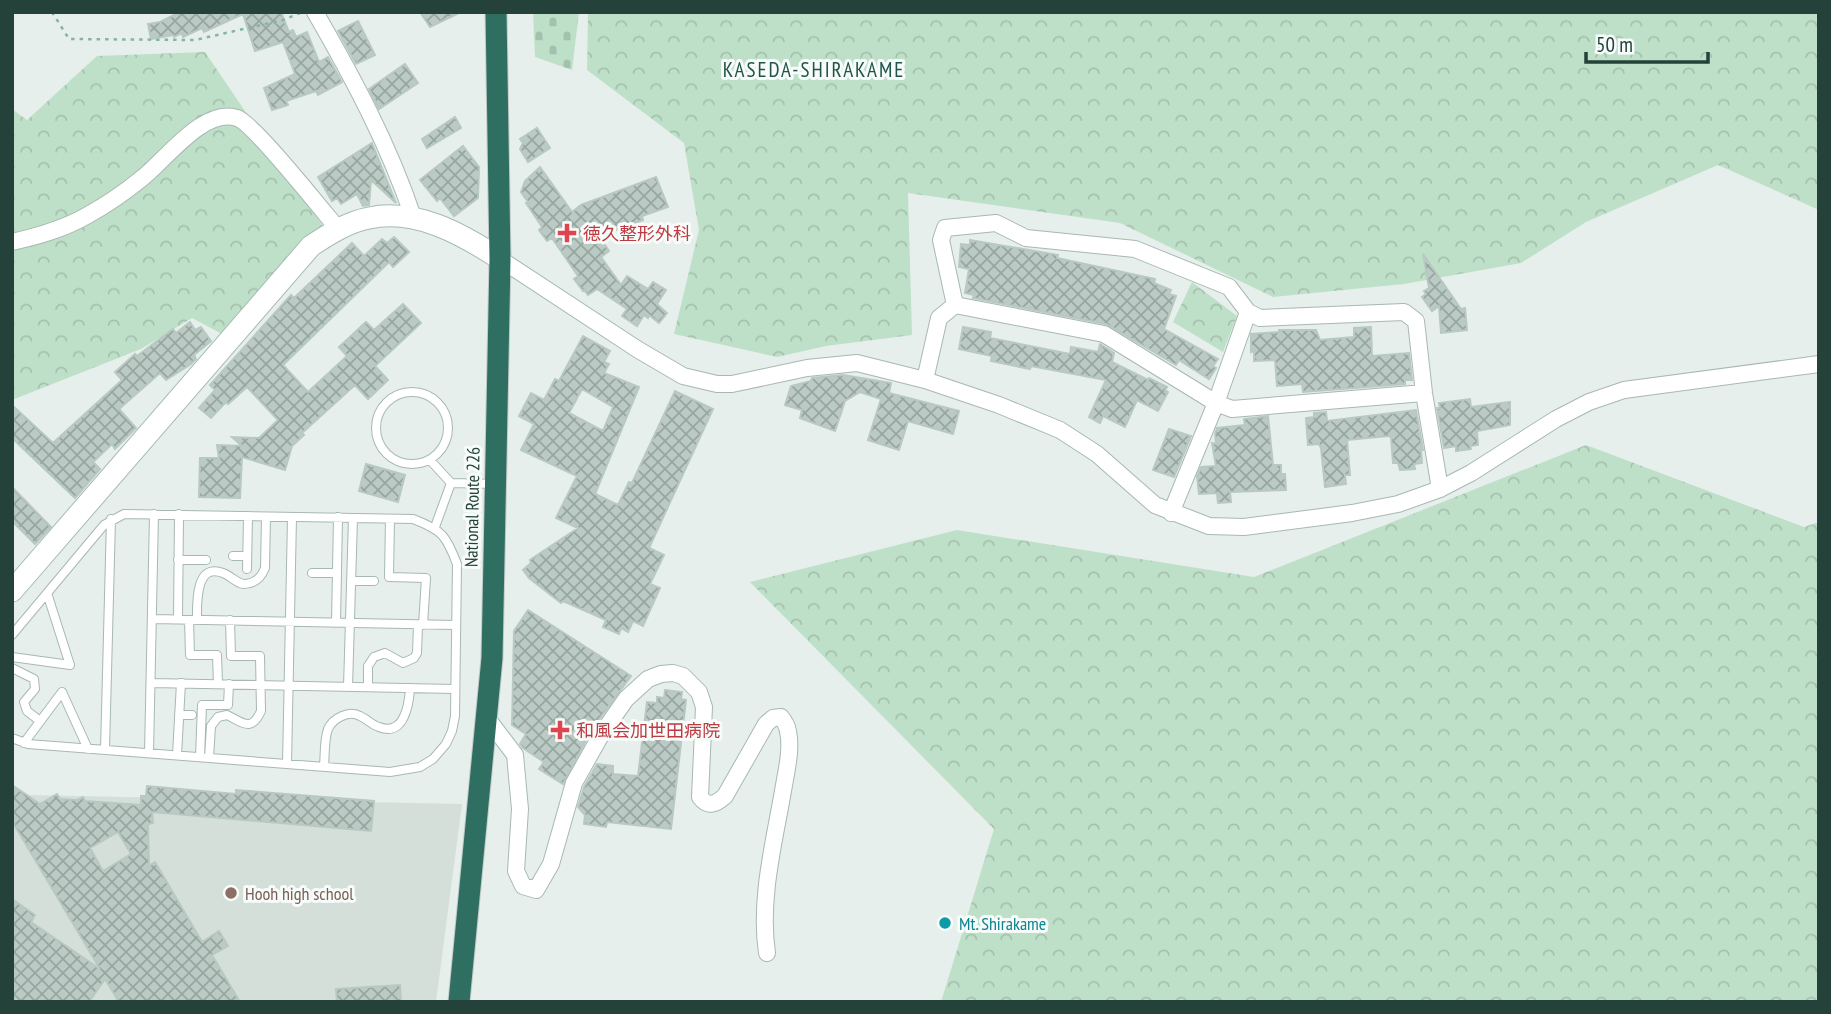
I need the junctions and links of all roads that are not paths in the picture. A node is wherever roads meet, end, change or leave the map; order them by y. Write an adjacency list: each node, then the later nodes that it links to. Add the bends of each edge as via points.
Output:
1 (315, 12): 3 (street, via 358,88)
2 (496, 12): 6 (highway, National Route 226)
3 (413, 217): 4 (street, via 368,218); 6 (street, via 469,238)
4 (338, 229): 5 (street, via 255,132 238,118 219,117 176,145 143,178 89,215 57,230); 37 (street, via 295,263)
5 (12, 242)
6 (500, 259): 10 (street, via 637,349 694,380 733,384 807,368 858,363); 15 (highway, National Route 226)
7 (955, 305): 8 (street, via 941,240 945,228 996,223 1026,238 1135,249 1229,287); 10 (street, via 939,318); 12 (street, via 1104,334)
8 (1248, 312): 11 (street, via 1260,318 1404,313 1416,321); 12 (street)
9 (1819, 364): 16 (street, via 1624,390 1556,419)
10 (925, 380): 17 (street, via 1060,430)
11 (1424, 393): 12 (street, via 1232,409); 16 (street)
12 (1216, 403): 17 (street)
13 (430, 460): 13 (lane, via 405,464 384,451 375,428 390,398 422,393 441,406 447,416 446,441); 14 (lane)
14 (451, 483): 15 (lane); 27 (lane)
15 (495, 484): 63 (highway, National Route 226)
16 (1440, 489): 17 (street, via 1352,513 1244,527 1209,526)
17 (1171, 513)
18 (154, 514): 19 (lane); 25 (lane); 39 (lane)
19 (179, 514): 20 (lane); 31 (lane)
20 (248, 516): 21 (lane); 29 (lane)
21 (266, 516): 22 (lane); 41 (lane, via 262,574 243,584 220,572 208,574 197,589)
22 (292, 517): 23 (lane); 43 (lane)
23 (338, 517): 24 (lane); 34 (lane)
24 (353, 518): 26 (lane); 35 (lane)
25 (111, 519): 38 (lane); 68 (lane)
26 (390, 519): 27 (lane, via 412,519); 46 (lane, via 389,578 426,578)
27 (435, 527): 47 (lane, via 451,547 457,564)
28 (233, 556): 29 (lane)
29 (247, 556): 32 (lane)
30 (206, 559): 31 (lane)
31 (178, 560): 40 (lane)
32 (247, 569)
33 (312, 573): 34 (lane)
34 (337, 573): 44 (lane)
35 (351, 581): 36 (lane); 45 (lane)
36 (374, 581)
37 (12, 591)
38 (47, 593): 48 (lane); 49 (lane, via 70,665)
39 (153, 619): 40 (lane); 51 (lane)
40 (178, 619): 41 (lane)
41 (193, 620): 42 (lane); 53 (lane, via 190,655 217,655)
42 (230, 620): 43 (lane); 55 (lane, via 231,656 260,656)
43 (290, 622): 44 (lane); 56 (lane)
44 (336, 623): 45 (lane)
45 (350, 623): 46 (lane); 57 (lane)
46 (421, 625): 47 (lane); 58 (lane, via 414,658 403,663 385,653 374,657)
47 (456, 625): 60 (lane)
48 (12, 635)
49 (12, 657)
50 (12, 668): 64 (lane, via 34,679 35,689 26,697 25,707)
51 (151, 682): 52 (lane); 69 (lane)
52 (181, 683): 53 (lane); 61 (lane)
53 (218, 684): 54 (lane)
54 (229, 684): 55 (lane); 71 (lane, via 228,705 202,705)
55 (261, 685): 56 (lane); 71 (lane, via 261,711 253,722 242,724 227,715 214,720)
56 (288, 685): 57 (lane); 72 (lane)
57 (348, 687): 58 (lane)
58 (368, 687): 59 (lane)
59 (410, 688): 60 (lane); 73 (lane, via 407,714 397,725 377,727 353,714 333,722 327,733)
60 (455, 689): 73 (lane, via 455,716 446,744 420,767 390,772)
61 (179, 715): 62 (lane); 70 (lane)
62 (192, 715)
63 (488, 718): 74 (street, via 515,755 520,810 516,871 523,886 536,890 551,864 574,783 626,699 648,679 673,673 699,692 704,707 703,802 716,804 725,796 766,724 780,717 789,733 766,895); 75 (highway, National Route 226)
64 (40, 721): 66 (lane); 67 (lane, via 62,692)
65 (12, 738): 66 (lane)
66 (24, 743): 67 (lane)
67 (88, 749): 68 (lane)
68 (105, 750): 69 (lane)
69 (149, 753): 70 (lane)
70 (177, 755): 71 (lane)
71 (204, 757): 72 (lane)
72 (287, 764): 73 (lane)
73 (324, 767)
74 (766, 953)
75 (459, 1002)

